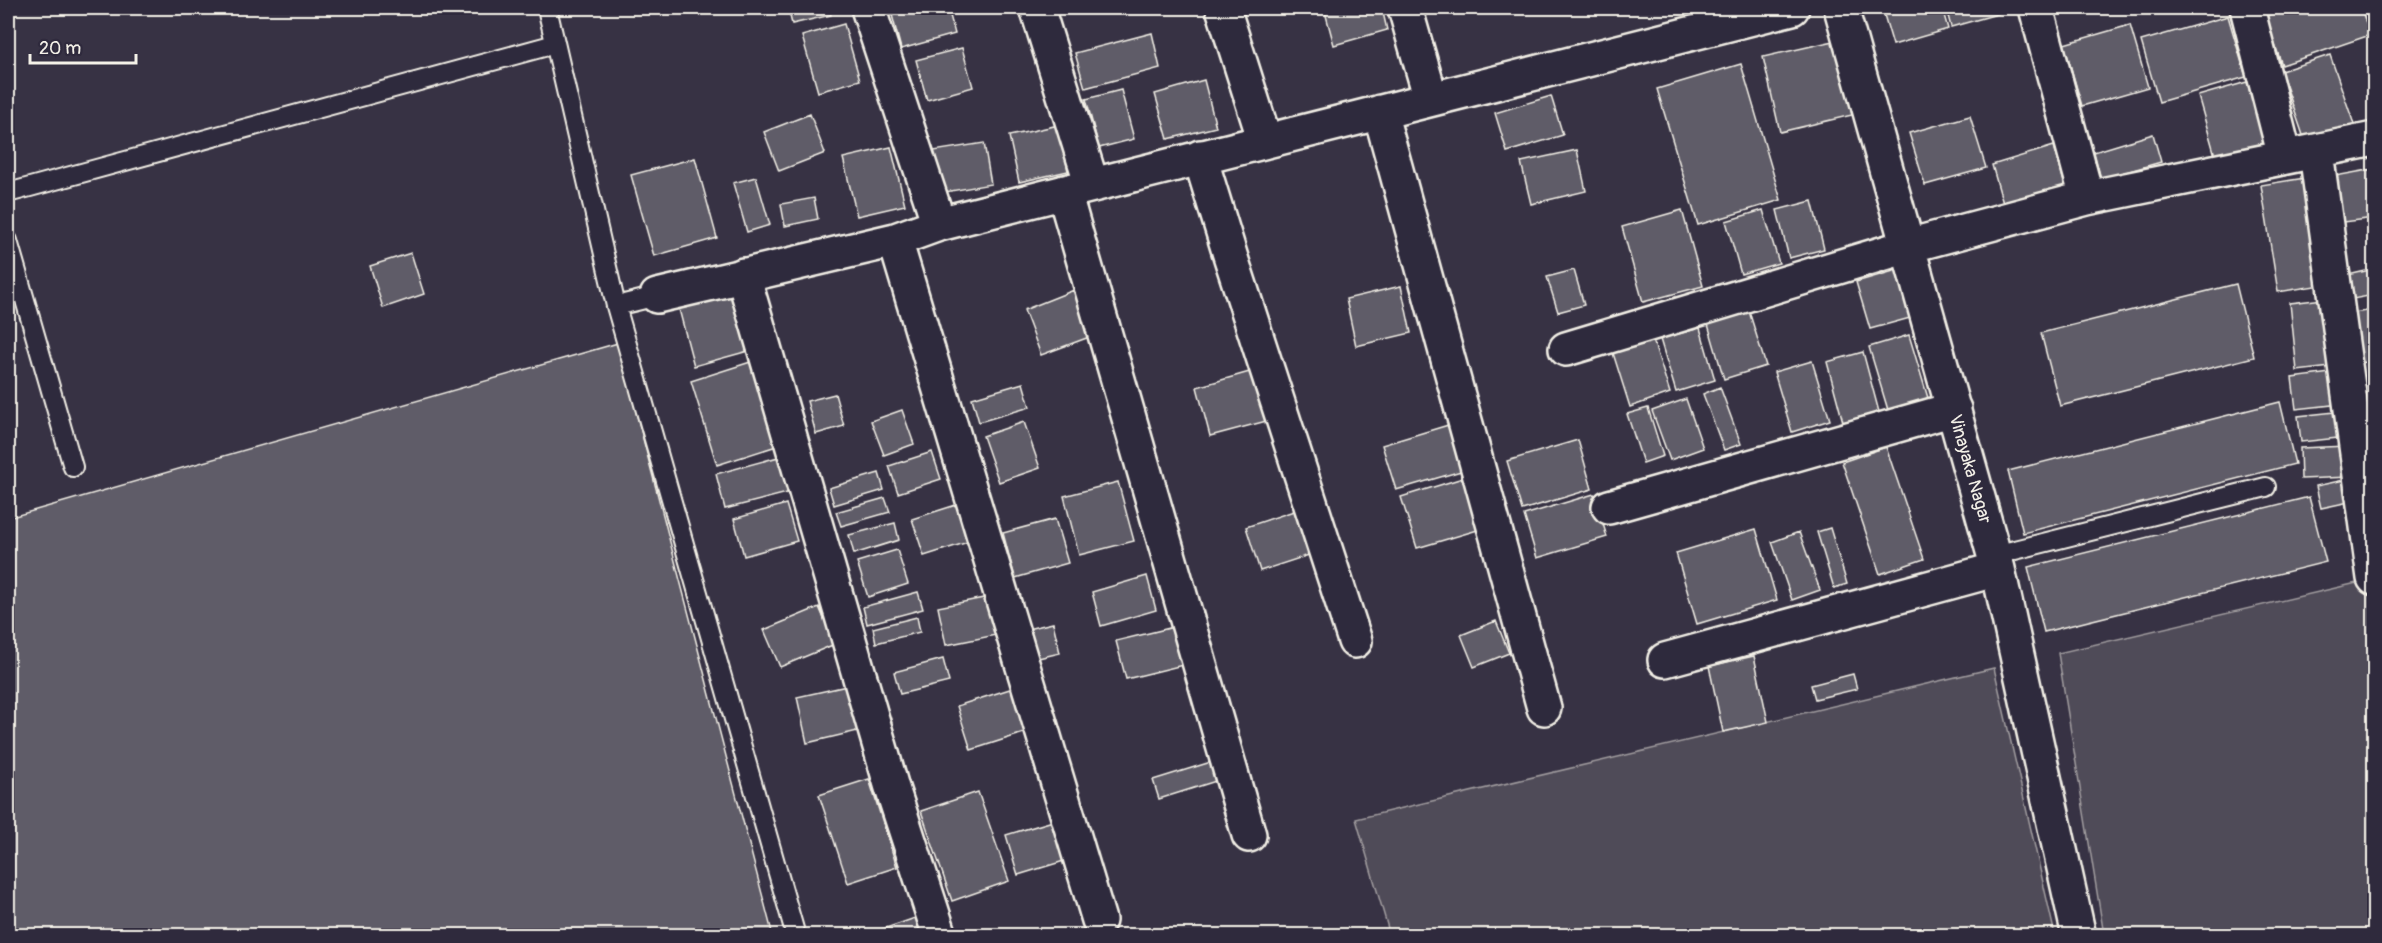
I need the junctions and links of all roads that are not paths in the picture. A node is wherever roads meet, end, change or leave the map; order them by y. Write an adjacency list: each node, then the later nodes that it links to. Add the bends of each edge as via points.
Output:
1 (547, 8): 10 (lane)
2 (868, 8): 20 (street)
3 (1037, 8): 17 (street)
4 (1223, 8): 14 (street)
5 (1405, 8): 11 (street)
6 (1792, 8): 11 (street)
7 (1841, 8): 23 (street, Vinayaka Nagar)
8 (2036, 8): 19 (street)
9 (2247, 8): 15 (street)
10 (555, 44): 18 (lane); 26 (lane)
11 (1431, 99): 12 (street)
12 (1380, 112): 14 (street); 36 (street)
13 (2374, 138): 15 (street)
14 (1265, 141): 16 (street)
15 (2300, 154): 19 (street); 33 (street)
16 (1200, 157): 17 (street); 34 (street)
17 (1078, 189): 20 (street); 37 (street)
18 (8, 193)
19 (2087, 198): 23 (street)
20 (939, 224): 21 (street)
21 (895, 240): 24 (street); 38 (street)
22 (8, 241): 29 (lane)
23 (1908, 246): 27 (street); 28 (street, Vinayaka Nagar)
24 (743, 275): 25 (street); 40 (street, via 892,788)
25 (657, 296): 26 (lane)
26 (616, 306): 39 (lane)
27 (1566, 349)
28 (1954, 409): 31 (street); 32 (street, Vinayaka Nagar)
29 (73, 467)
30 (2266, 487): 32 (lane)
31 (1610, 507)
32 (1996, 562): 35 (street); 41 (street, Vinayaka Nagar)
33 (2374, 578)
34 (1354, 641)
35 (1665, 660)
36 (1545, 708)
37 (1249, 834)
38 (1100, 920)
39 (796, 936)
40 (940, 936)
41 (2079, 936)

